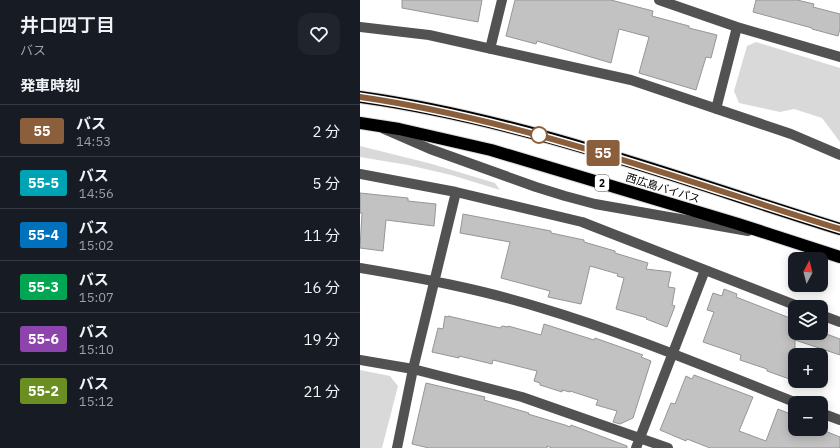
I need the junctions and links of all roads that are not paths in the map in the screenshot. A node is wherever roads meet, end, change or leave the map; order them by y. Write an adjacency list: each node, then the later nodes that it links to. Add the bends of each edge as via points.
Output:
1 (502, 0): 5 (street)
2 (659, 0): 4 (street)
3 (360, 27): 5 (street, via 429,36)
4 (737, 27): 6 (street); 8 (street)
5 (490, 49): 8 (street, via 631,80)
6 (840, 57)
7 (360, 97): 14 (highway, 西広島バイパス, via 402,103 497,124 580,146)
8 (716, 109): 11 (street, via 791,134)
9 (360, 123): 10 (highway, 西広島バイパス / 2)
10 (377, 126): 15 (highway, 西広島バイパス / 2, via 491,150); 15 (street, via 430,149 565,196 631,211)
11 (840, 155)
12 (360, 174): 13 (street)
13 (456, 192): 18 (street, via 582,222); 19 (street)
14 (840, 229)
15 (770, 234): 16 (highway, 西広島バイパス / 2)
16 (840, 257)
17 (360, 268): 19 (street)
18 (705, 270): 20 (street); 23 (street)
19 (434, 281): 23 (street, via 537,306); 25 (street)
20 (788, 302)
21 (828, 318): 22 (street)
22 (840, 322)
23 (673, 353): 26 (street); 29 (street)
24 (360, 360): 25 (street)
25 (413, 369): 29 (street, via 522,397); 30 (street)
26 (788, 399)
27 (828, 416): 28 (street)
28 (840, 420)
29 (640, 438): 31 (street); 32 (street)
30 (398, 448)
31 (636, 448)
32 (668, 448)

